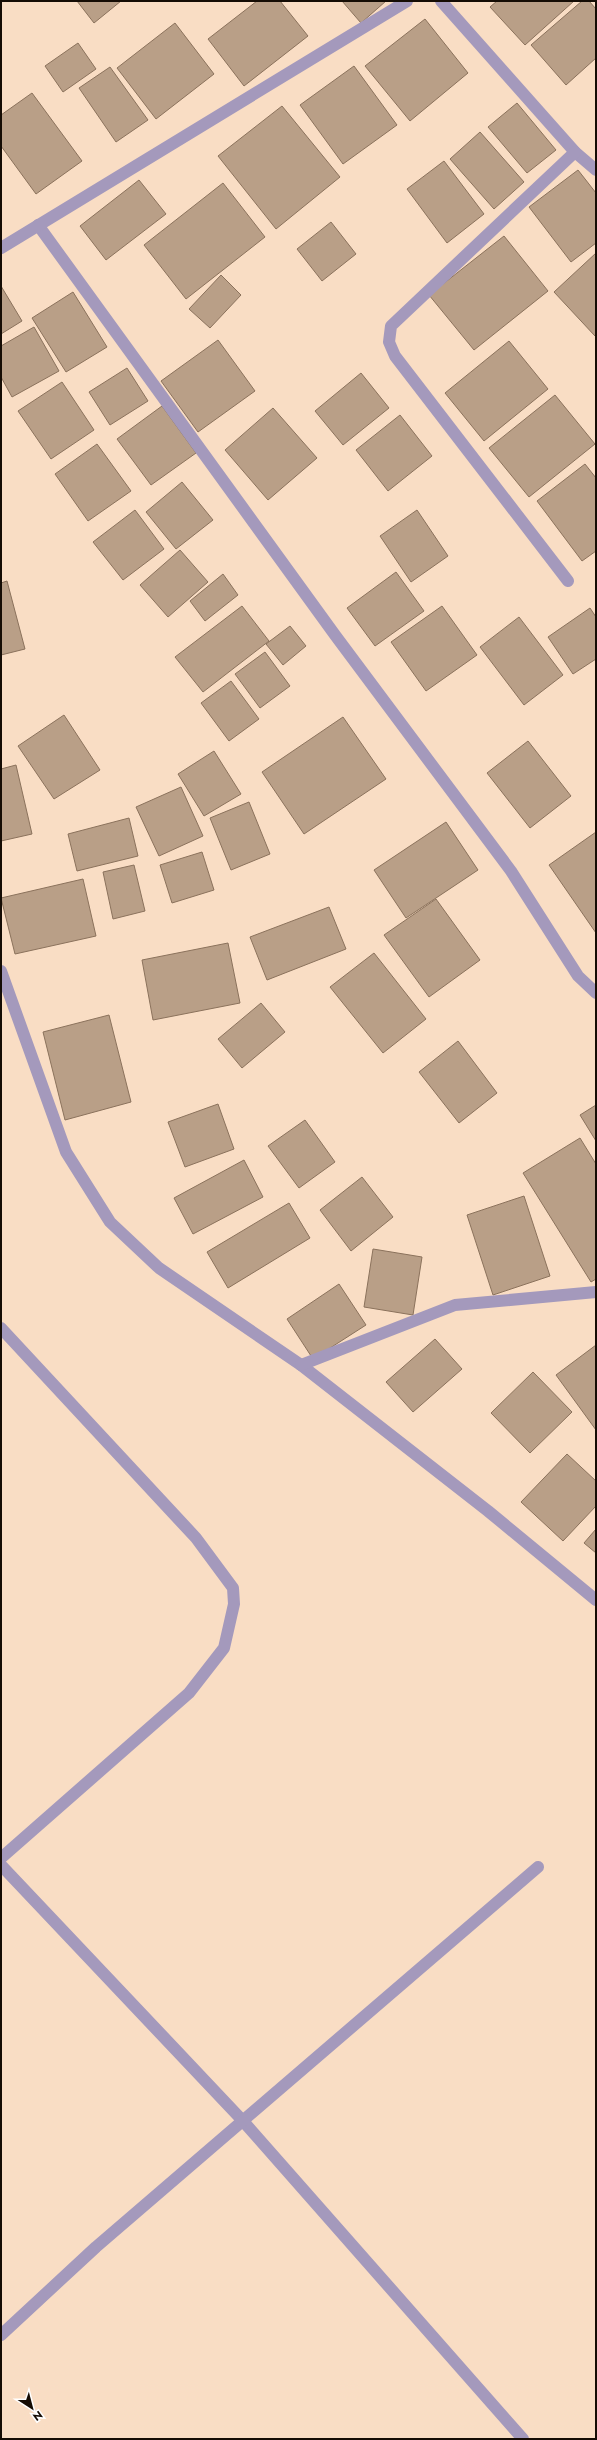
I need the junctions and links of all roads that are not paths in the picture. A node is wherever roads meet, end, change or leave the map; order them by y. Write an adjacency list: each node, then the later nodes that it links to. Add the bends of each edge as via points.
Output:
1 (407, 1): 5 (street)
2 (441, 1): 3 (street)
3 (575, 152): 4 (street); 7 (street, via 391,326 389,342 395,356)
4 (596, 170)
5 (38, 225): 6 (street); 9 (street, via 335,635 511,871 578,976)
6 (1, 248)
7 (568, 581)
8 (1, 971): 12 (street, via 66,1152 110,1222 159,1268)
9 (596, 993)
10 (596, 1292): 12 (street, via 455,1305)
11 (1, 1328): 14 (street, via 196,1538 233,1588 234,1604 224,1648 189,1693)
12 (302, 1365): 13 (street, via 488,1511)
13 (596, 1600)
14 (1, 1858)
15 (1, 1865): 17 (street)
16 (538, 1867): 17 (street)
17 (243, 2120): 18 (street, via 96,2247); 19 (street)
18 (1, 2335)
19 (523, 2439)

